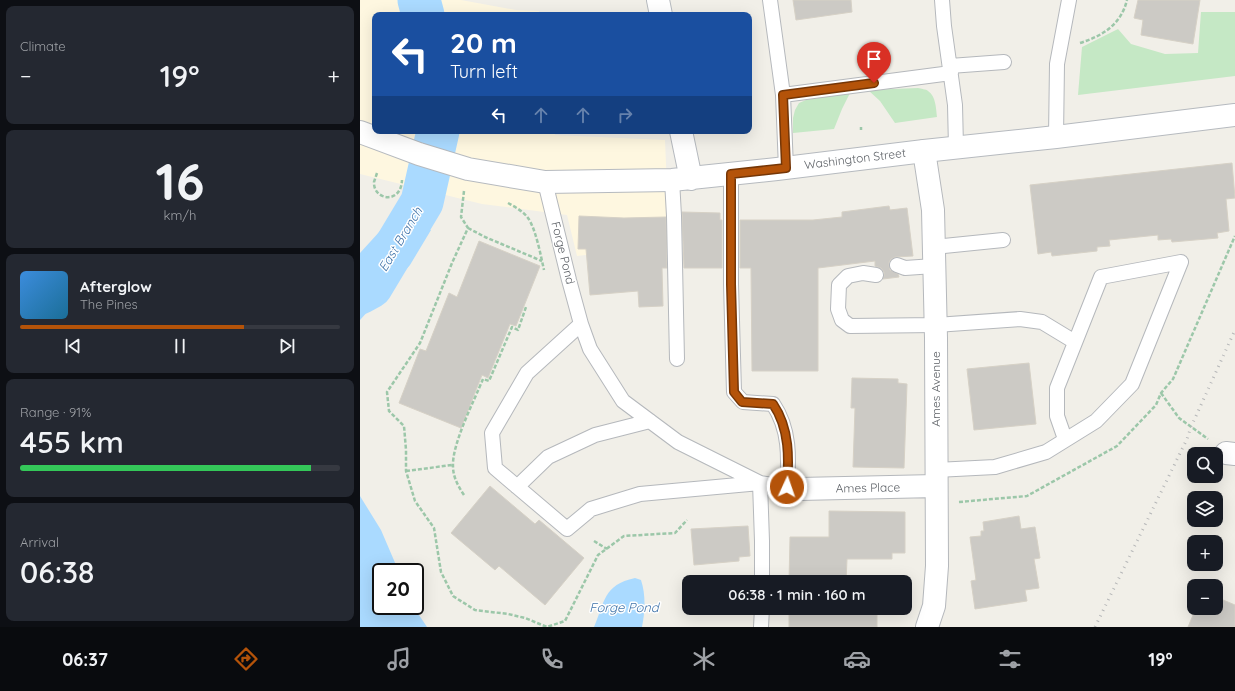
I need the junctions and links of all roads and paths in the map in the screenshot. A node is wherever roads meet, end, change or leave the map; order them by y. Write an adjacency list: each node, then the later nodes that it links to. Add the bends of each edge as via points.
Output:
1 (658, 0): 6 (main road)
2 (770, 0): 10 (lane)
3 (942, 0): 9 (lane)
4 (1068, 0): 7 (lane)
5 (1127, 0): 7 (path, via 1122,14 1114,25 1088,40)
6 (660, 12)
7 (1060, 49): 14 (lane, via 1057,64)
8 (1004, 62): 9 (lane)
9 (950, 70): 10 (lane); 15 (lane, via 955,105)
10 (783, 95): 17 (lane)
11 (1235, 115): 14 (main road, Washington Street)
12 (360, 132): 22 (main road, Washington Street, via 468,169)
13 (681, 134): 21 (main road)
14 (1056, 137): 15 (main road, Washington Street)
15 (956, 147): 16 (main road, Washington Street)
16 (924, 150): 17 (main road, Washington Street); 26 (main road, Ames Avenue, via 933,210)
17 (786, 168): 19 (main road, Washington Street)
18 (377, 173): 20 (path, via 375,188 388,198 400,191)
19 (731, 174): 21 (main road, Washington Street); 45 (lane, via 734,392 742,402 773,404 776,408 784,427)
20 (402, 180)
21 (682, 180): 22 (main road, Washington Street); 35 (lane, via 674,216)
22 (546, 182): 32 (lane, Forge Pond)
23 (508, 203): 27 (path, via 529,219)
24 (468, 228): 27 (path)
25 (1003, 240): 26 (lane)
26 (934, 256): 28 (lane); 33 (main road, Ames Avenue)
27 (542, 261): 29 (path)
28 (900, 268)
29 (544, 270)
30 (871, 272): 33 (lane, via 848,276 839,285 838,309 842,320 850,326)
31 (526, 307): 40 (path, via 518,330 512,327 489,381 483,379 459,438)
32 (581, 324): 37 (lane, Forge Pond, via 590,349 623,401); 44 (lane, Forge Pond, via 527,373 492,433 494,468)
33 (936, 325): 34 (lane, via 1020,319 1042,322); 42 (main road, Ames Avenue)
34 (1075, 342): 38 (lane, via 1057,388 1057,416); 38 (lane, via 1101,276 1181,262 1132,384 1096,421)
35 (677, 358)
36 (1161, 393): 39 (path, via 1179,418)
37 (650, 421): 43 (lane, Forge Pond, via 678,442); 44 (lane, via 595,435 548,458)
38 (1066, 439): 42 (lane, via 1046,452 995,467)
39 (1230, 453)
40 (452, 465): 41 (path); 46 (path, via 458,487)
41 (406, 471)
42 (936, 478): 45 (main road, Ames Place); 52 (main road, Ames Avenue, via 937,566 934,606)
43 (760, 483): 44 (lane, Forge Pond, via 640,494 591,509 567,529); 45 (lane, Forge Pond); 49 (lane)
44 (517, 486)
45 (793, 488)
46 (464, 495)
47 (594, 541): 48 (path)
48 (607, 549)
49 (762, 575)
50 (762, 615): 51 (lane)
51 (761, 627)
52 (927, 627)

